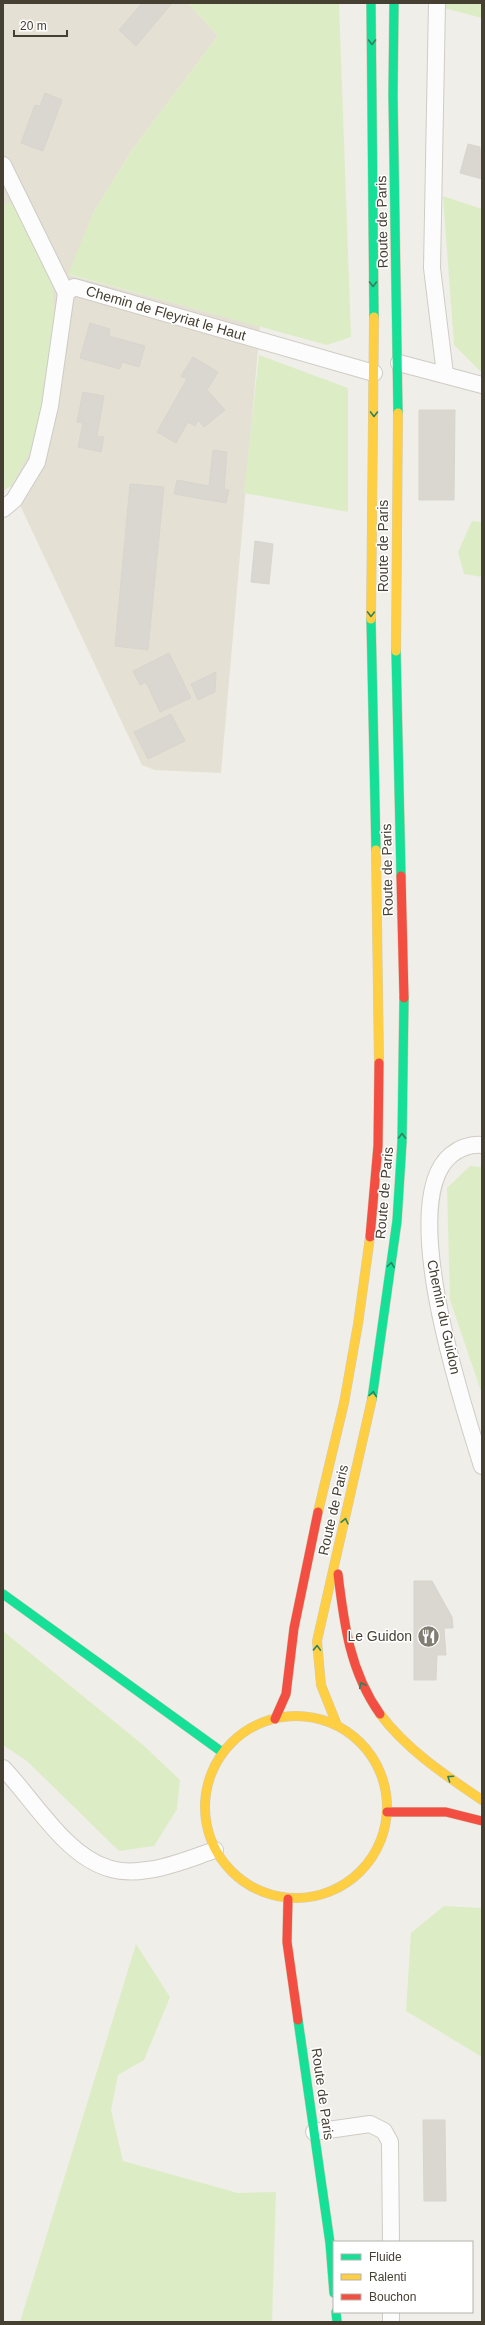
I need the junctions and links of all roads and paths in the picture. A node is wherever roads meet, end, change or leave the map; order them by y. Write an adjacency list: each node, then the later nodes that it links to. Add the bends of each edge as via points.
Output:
1 (371, 3): 7 (main road, Route de Paris, one-way to 7)
2 (394, 3): 6 (main road, Route de Paris, via 393,94)
3 (437, 3): 8 (street, via 432,268)
4 (3, 165): 5 (street)
5 (66, 293): 7 (street, Chemin de Fleyriat le Haut, via 74,287); 10 (street, Chemin de Fleyriat le Haut, via 50,406 37,462 14,500)
6 (398, 363): 8 (street); 13 (main road, Route de Paris, one-way to 6, via 371,1407 397,1221 402,1142 404,1006 396,632)
7 (374, 373): 15 (main road, Route de Paris, one-way to 15, via 371,625 380,1023 378,1146 368,1255 357,1331 344,1403 294,1628 286,1694)
8 (445, 374): 9 (street)
9 (482, 385)
10 (3, 509)
11 (482, 1145): 12 (street, Chemin du Guidon, via 461,1148 448,1158 438,1172 432,1186 429,1236 432,1273 442,1322)
12 (482, 1466)
13 (337, 1559): 16 (main road, Route de Paris, one-way to 13, via 321,1690 316,1670 317,1641); 19 (main road, one-way to 13, via 436,1769 403,1742 380,1716 361,1685 344,1624)
14 (3, 1594): 17 (main road)
15 (275, 1719): 16 (main road, via 293,1716 316,1718); 17 (main road, via 250,1728)
16 (337, 1725): 20 (main road, via 359,1742 375,1762 385,1786)
17 (222, 1752): 22 (main road, via 210,1775 205,1794 207,1832)
18 (3, 1768): 22 (street, via 64,1839 86,1857 108,1868 149,1870)
19 (482, 1800)
20 (387, 1812): 21 (main road, via 446,1812); 23 (main road, via 380,1842 372,1858 356,1877 336,1890 318,1896)
21 (482, 1821)
22 (215, 1850): 23 (main road, via 225,1865 248,1885 270,1895)
23 (288, 1899): 24 (main road, Route de Paris, via 287,1942)
24 (314, 2132): 25 (street, via 370,2124 384,2131 390,2142); 26 (main road, Route de Paris)
25 (391, 2241)
26 (333, 2280)

